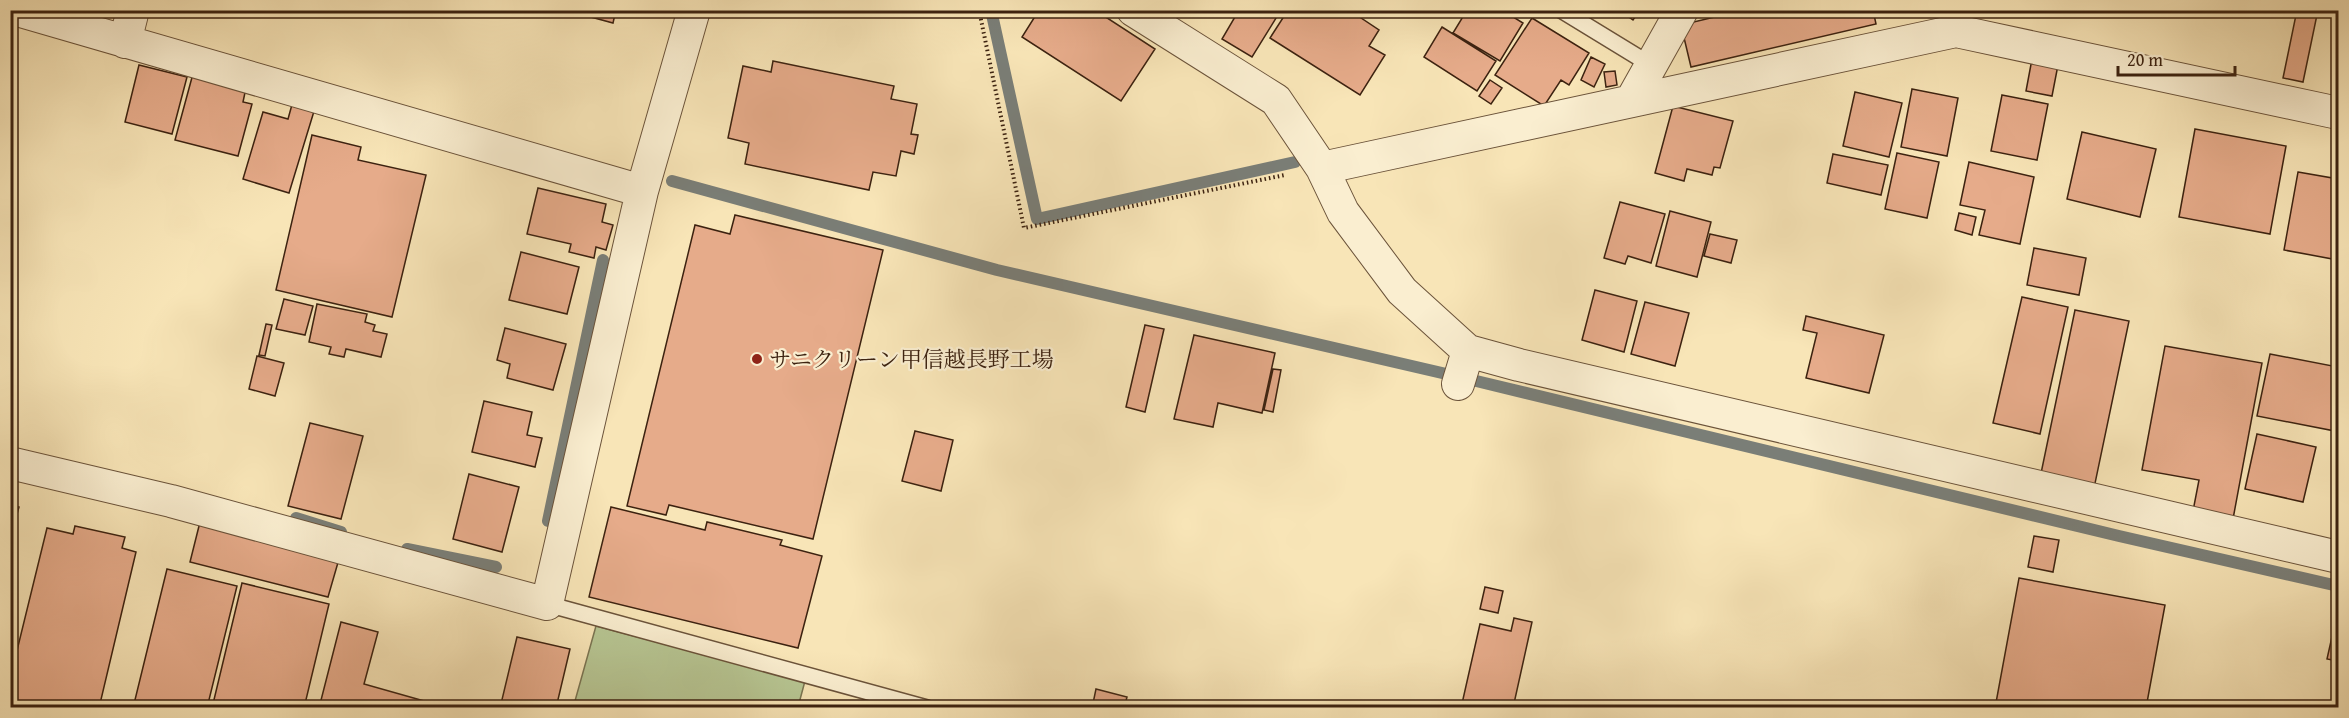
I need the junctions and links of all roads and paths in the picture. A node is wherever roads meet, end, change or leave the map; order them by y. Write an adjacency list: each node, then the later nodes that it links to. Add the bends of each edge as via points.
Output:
1 (17, 10): 8 (street)
2 (133, 10): 8 (street)
3 (694, 10): 13 (street)
4 (979, 10): 12 (path, via 1024,228)
5 (1133, 10): 12 (street, via 1276,100)
6 (1562, 10): 9 (lane)
7 (1682, 10): 9 (street)
8 (125, 42): 13 (street)
9 (1651, 65): 10 (street)
10 (1631, 101): 11 (street, via 1956,31); 12 (street)
11 (2338, 113)
12 (1322, 168): 14 (street, via 1343,212 1402,291)
13 (642, 191): 18 (street)
14 (1468, 351): 15 (street); 17 (street)
15 (1458, 384)
16 (10, 463): 18 (street, via 171,501)
17 (2338, 558)
18 (547, 604): 19 (lane)
19 (927, 708)

